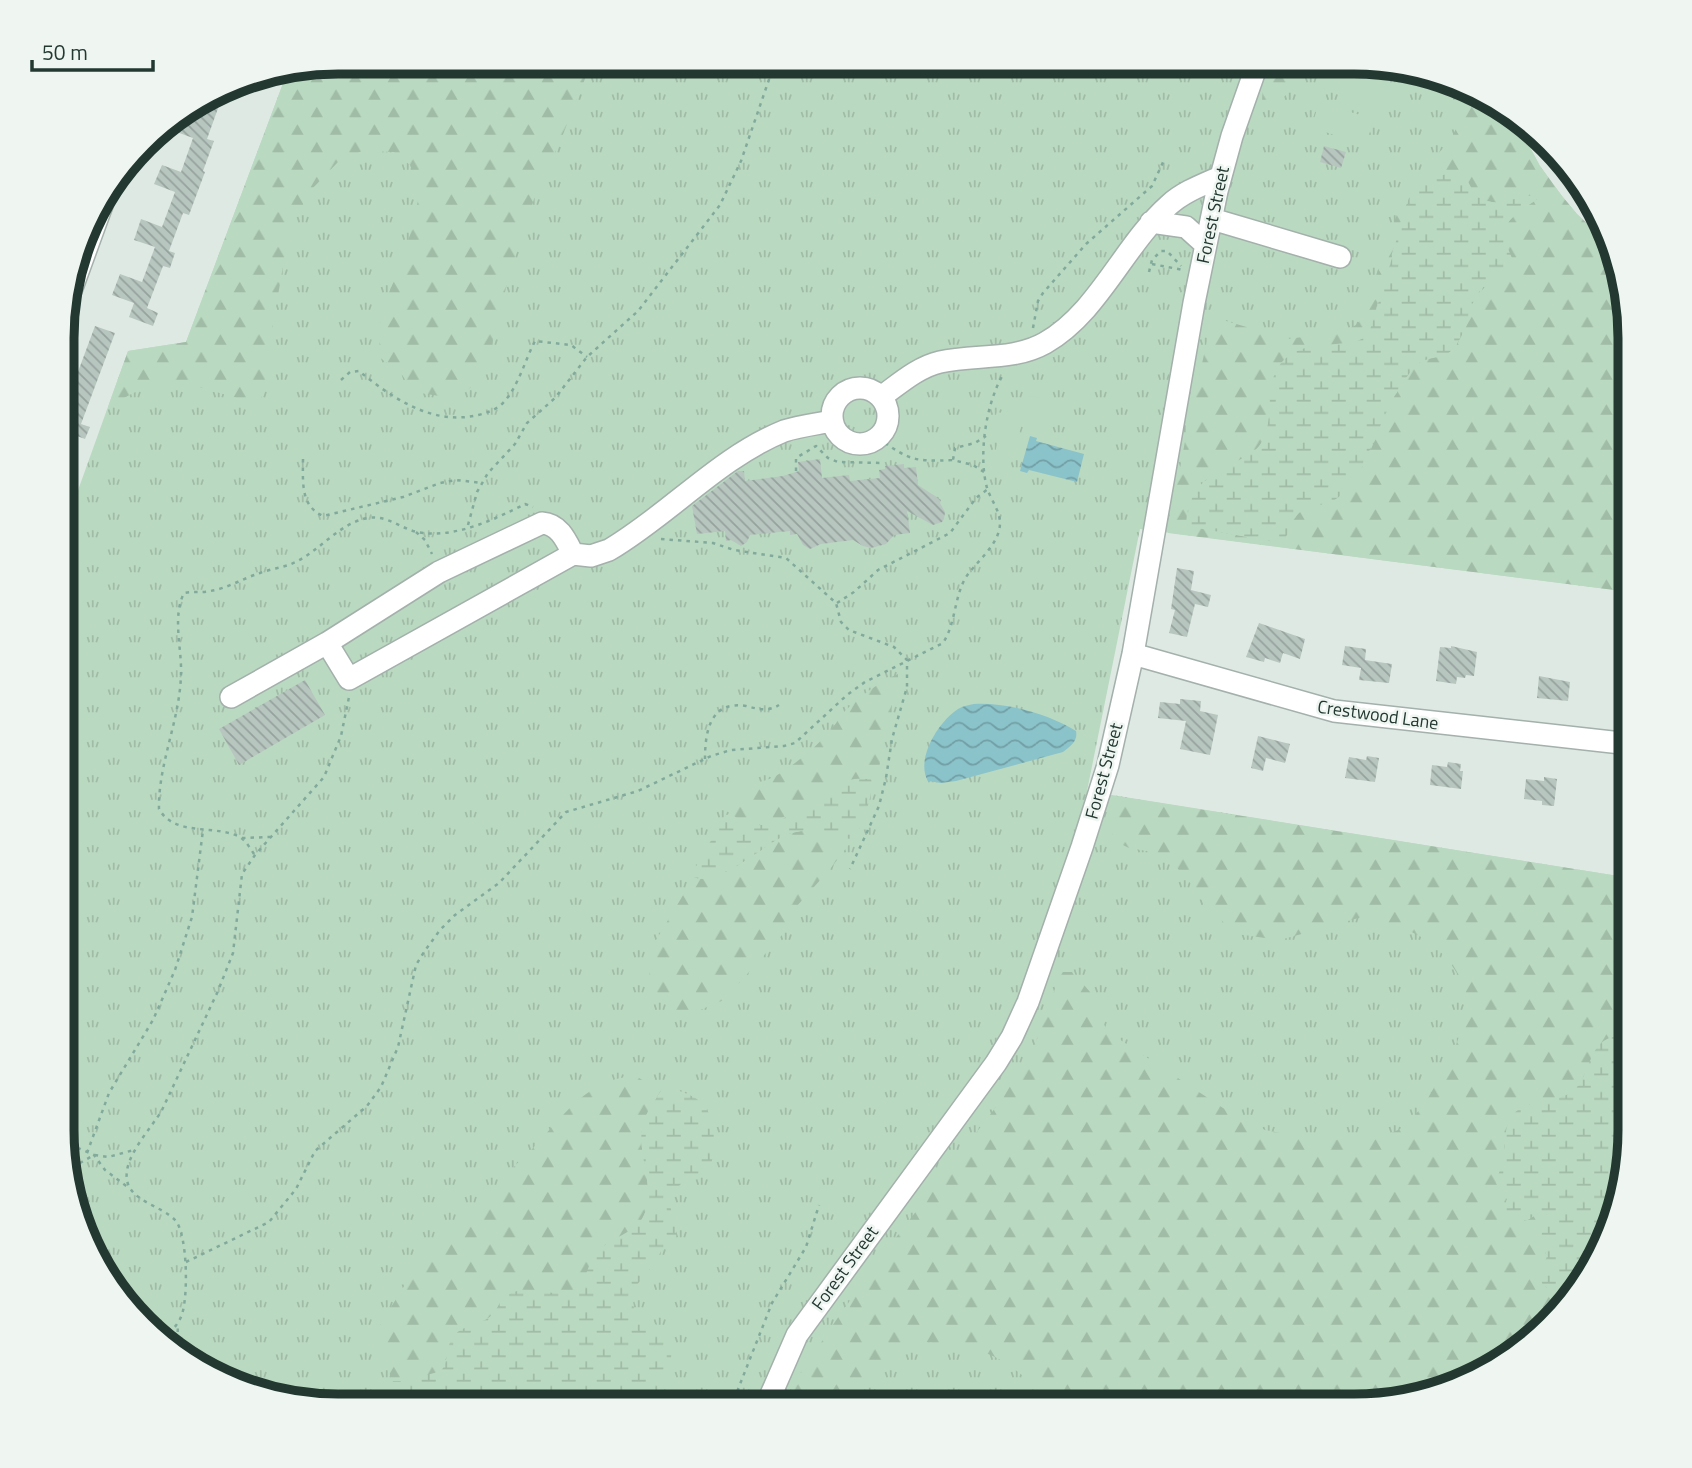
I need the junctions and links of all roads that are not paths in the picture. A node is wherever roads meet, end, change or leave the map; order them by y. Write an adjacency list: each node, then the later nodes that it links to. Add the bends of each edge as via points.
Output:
1 (1254, 74): 2 (street, Forest Street)
2 (1220, 177): 3 (street, Forest Street); 4 (street, via 1186,192)
3 (1212, 219): 5 (street, Forest Street); 6 (street)
4 (1152, 222): 5 (street, via 1186,227); 7 (street, via 1072,323 1044,344 1017,354 932,364)
5 (1206, 245): 11 (street, Forest Street, via 1190,272)
6 (1340, 257)
7 (881, 397): 8 (street, via 869,388 851,388 836,400); 8 (street, via 888,418 877,438 864,444 846,441)
8 (832, 421): 9 (street, via 786,430 718,469 630,536 598,554)
9 (573, 554): 10 (street, via 564,536 554,526 542,523 439,572); 10 (street, via 349,679)
10 (327, 643): 12 (street)
11 (1133, 654): 13 (street, Crestwood Lane, via 1334,711); 14 (street, Forest Street, via 1097,803 1012,1037 797,1335)
12 (231, 697)
13 (1618, 743)
14 (771, 1394)

